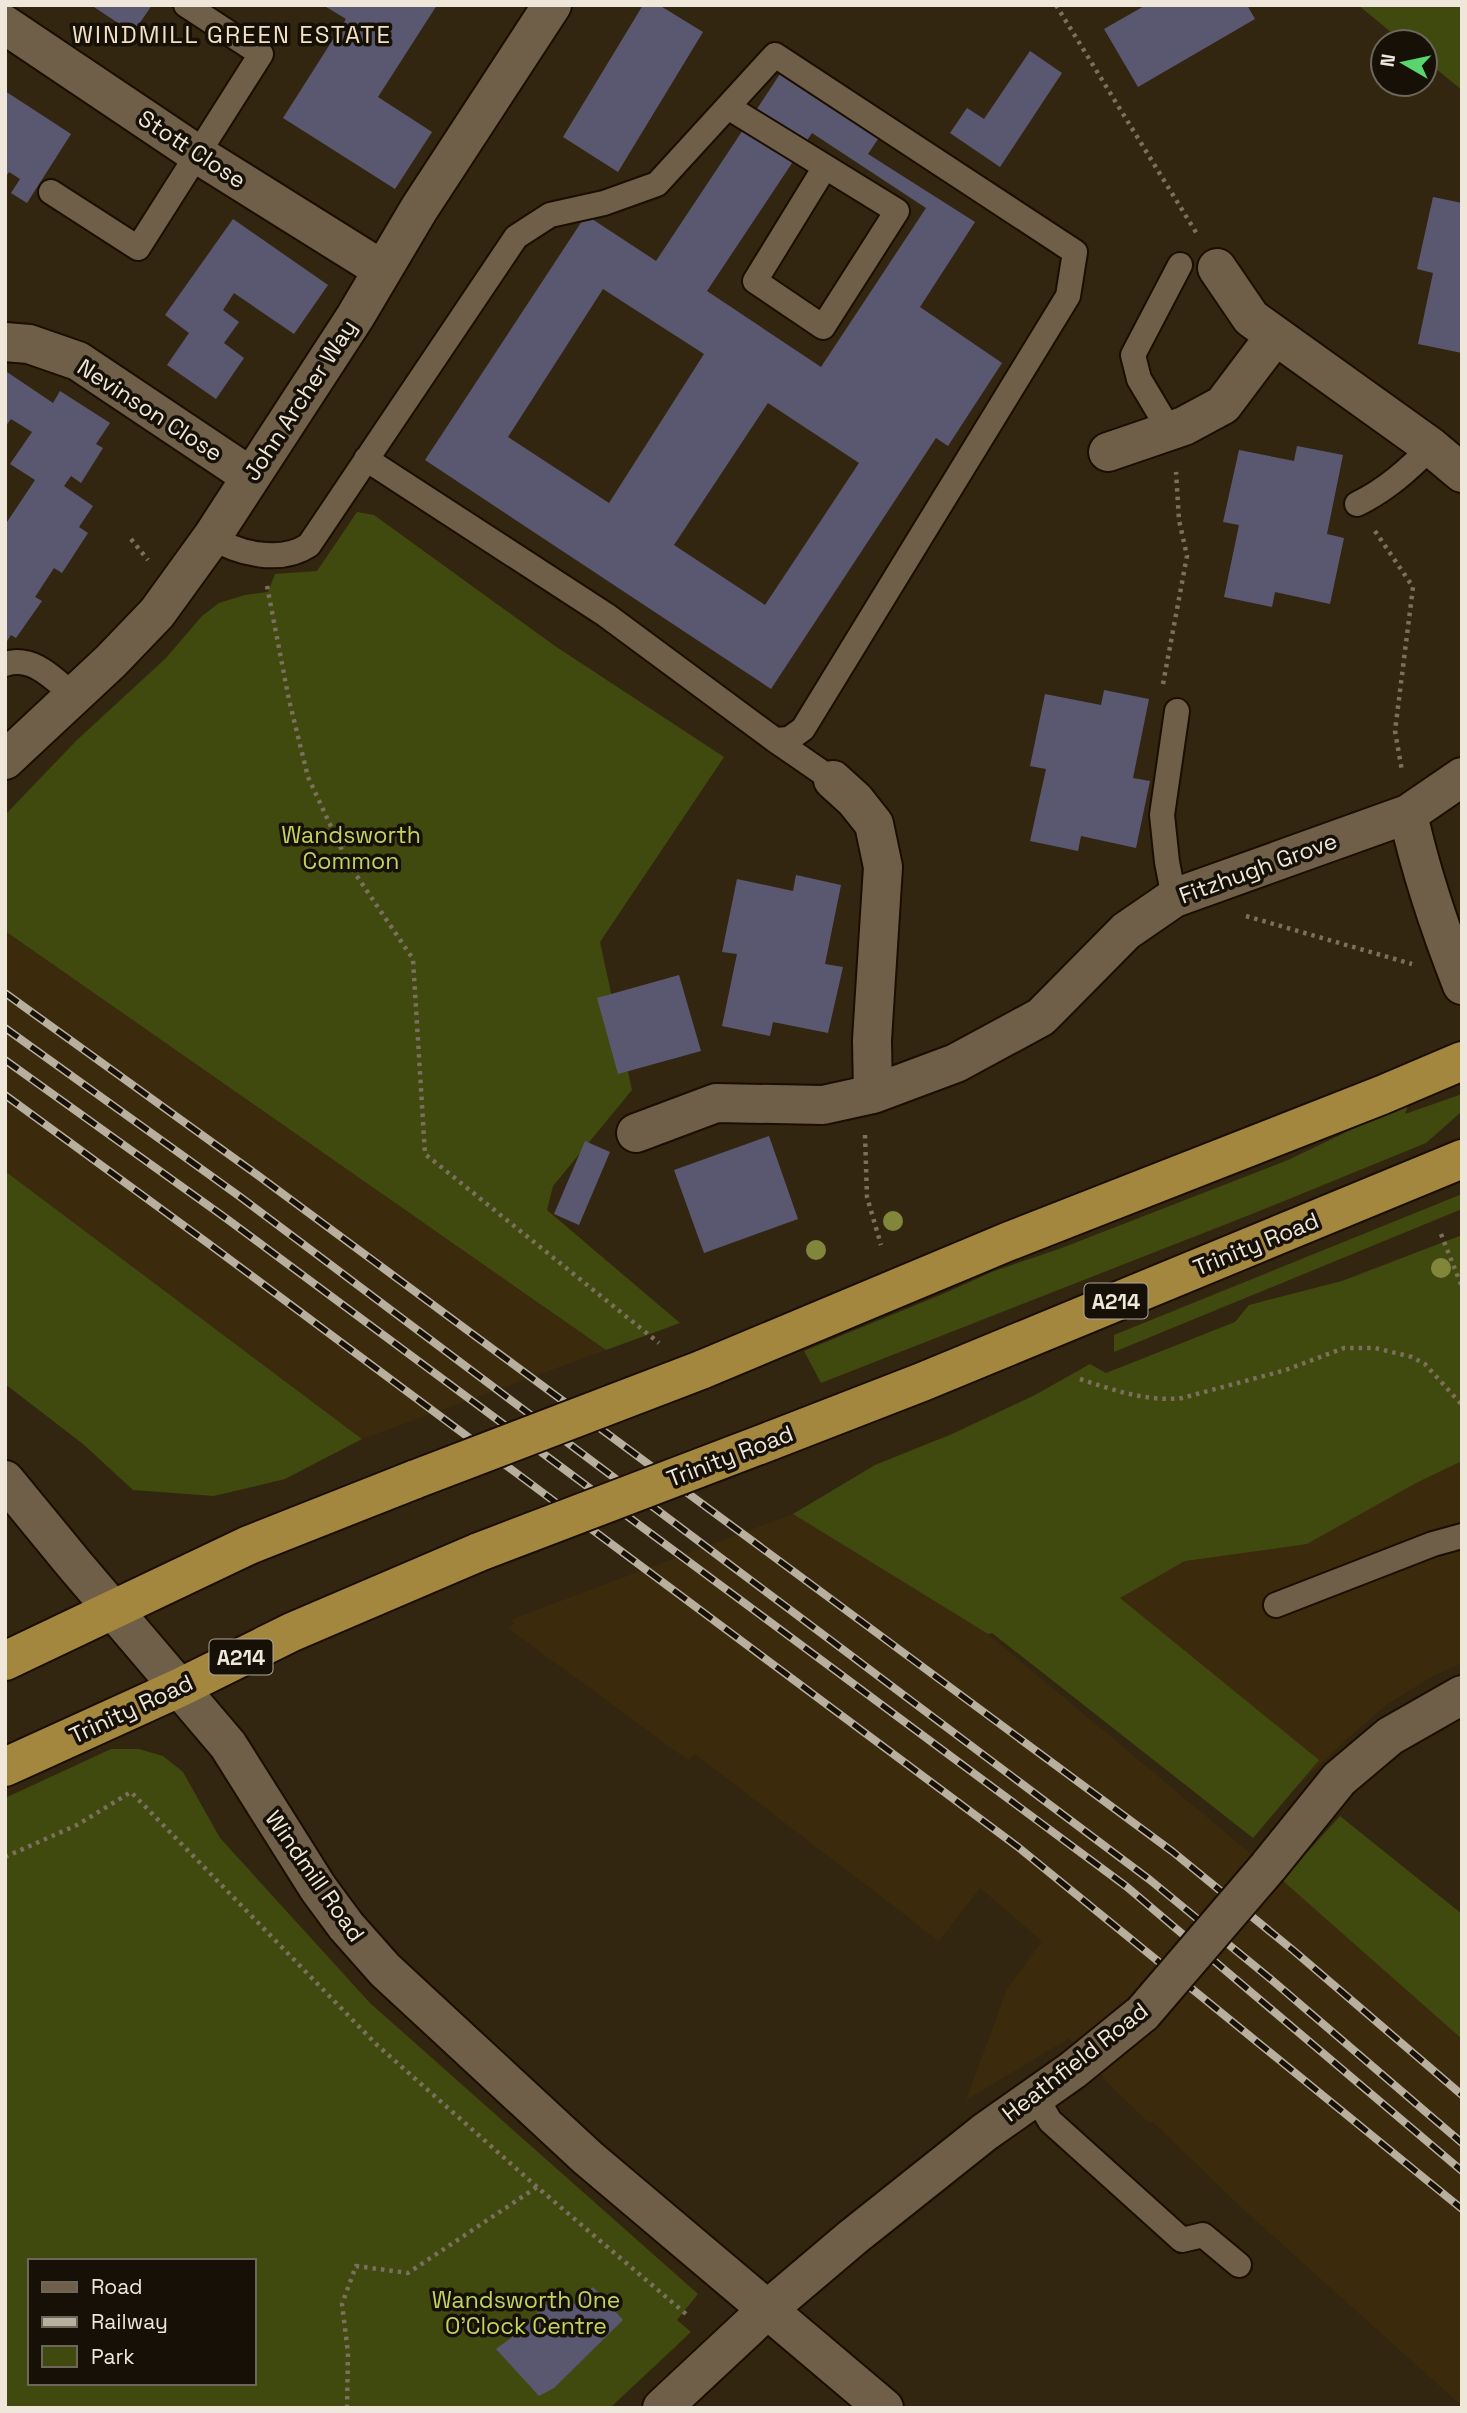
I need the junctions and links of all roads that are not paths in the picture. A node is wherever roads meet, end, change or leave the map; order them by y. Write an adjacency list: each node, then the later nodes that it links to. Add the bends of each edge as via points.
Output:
1 (187, 5): 5 (lane, via 261,54)
2 (552, 5): 10 (street, John Archer Way)
3 (5, 25): 5 (street, Stott Close)
4 (728, 107): 6 (lane); 16 (lane, via 657,184 604,203 550,215 516,237); 24 (lane, via 775,55 1075,253 1068,296 803,729 789,739)
5 (197, 154): 7 (lane, via 138,248); 10 (street, Stott Close)
6 (825, 167): 6 (lane, via 897,211 823,327 755,281)
7 (51, 192)
8 (1180, 265): 13 (lane, via 1133,355 1139,379)
9 (1217, 268): 11 (street, via 1251,318)
10 (381, 269): 18 (street, John Archer Way, via 355,317)
11 (1275, 336): 13 (street, via 1223,405); 14 (street)
12 (5, 342): 18 (street, Nevinson Close, via 29,344 78,361)
13 (1167, 432): 15 (street)
14 (1431, 447): 17 (street); 19 (lane, via 1406,472)
15 (1108, 452)
16 (366, 459): 20 (lane, via 301,551 263,554 227,547); 24 (lane, via 606,615)
17 (1462, 473)
18 (250, 476): 20 (street, John Archer Way)
19 (1357, 504)
20 (212, 537): 22 (street, John Archer Way, via 157,613)
21 (5, 664): 22 (lane, via 19,660 40,668)
22 (74, 696): 25 (street, John Archer Way)
23 (1177, 710): 29 (lane, via 1162,815)
24 (775, 740): 27 (lane)
25 (5, 760)
26 (1462, 777): 28 (street, Fitzhugh Grove)
27 (834, 780): 32 (street, via 874,824 883,867)
28 (1408, 814): 29 (street, Fitzhugh Grove); 30 (street)
29 (1174, 898): 32 (street, Fitzhugh Grove, via 1126,931 1041,1017 956,1063)
30 (1457, 973)
31 (1462, 1061): 38 (highway, bridge, via 701,1370 249,1545)
32 (869, 1095): 33 (street, Fitzhugh Grove, via 823,1105 716,1103)
33 (636, 1133)
34 (1462, 1159): 40 (highway, Trinity Road / A214, bridge, via 922,1382 479,1552 292,1632)
35 (5, 1480): 38 (street, Windmill Road)
36 (1462, 1536): 37 (lane)
37 (1276, 1605)
38 (115, 1610): 39 (highway); 40 (street, Windmill Road)
39 (5, 1661)
40 (181, 1687): 42 (highway, Trinity Road / A214); 45 (street, Windmill Road, via 228,1745 318,1888 385,1970 588,2158)
41 (1462, 1695): 43 (street, Heathfield Road, bridge, via 1390,1736 1339,1779 1143,2013)
42 (5, 1767)
43 (1036, 2097): 44 (lane, via 1050,2121 1182,2240 1203,2235); 45 (street, Heathfield Road, via 985,2132)
44 (1239, 2265)
45 (768, 2309): 46 (street, Heathfield Road); 47 (street, Windmill Road)
46 (662, 2408)
47 (884, 2408)

